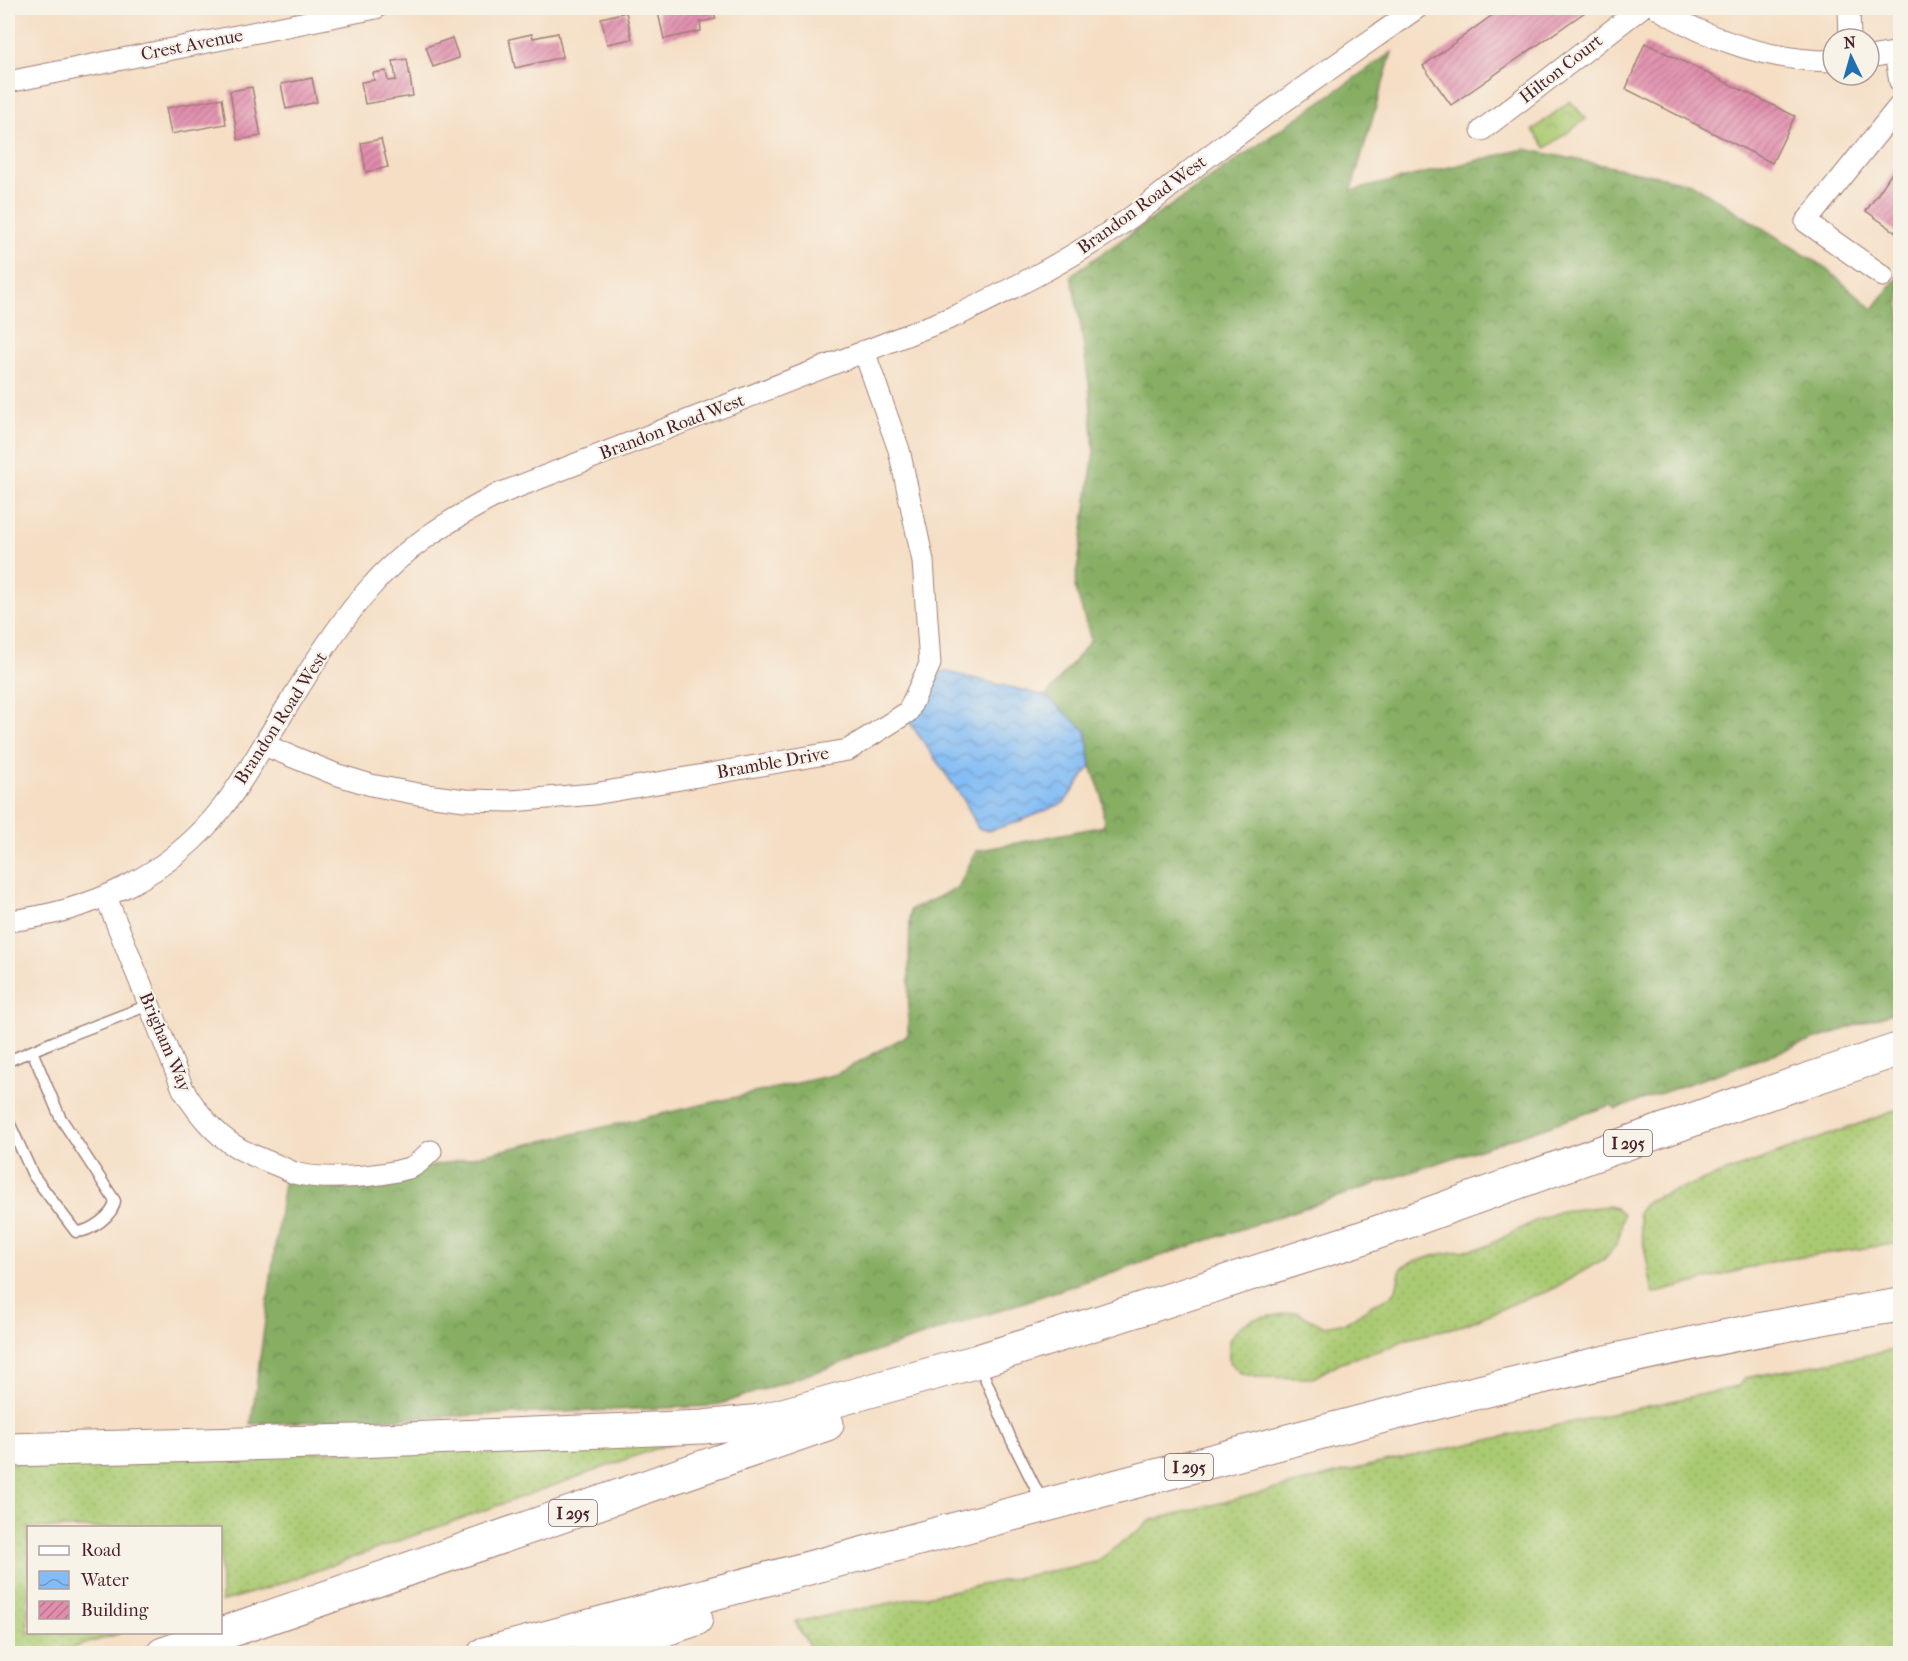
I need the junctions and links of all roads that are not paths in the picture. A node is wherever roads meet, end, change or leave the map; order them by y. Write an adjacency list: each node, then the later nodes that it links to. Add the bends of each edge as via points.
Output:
1 (375, 8): 10 (street, Crest Avenue)
2 (1416, 8): 15 (street, Brandon Road West, via 1215,152 1121,225 1064,261 958,315)
3 (1641, 8): 13 (street, Hilton Court)
4 (1657, 8): 9 (street, via 1740,46)
5 (1849, 8): 6 (street)
6 (1850, 27)
7 (1898, 53): 8 (street); 11 (street)
8 (1881, 55)
9 (1821, 61)
10 (8, 82)
11 (1900, 82)
12 (1900, 105): 14 (street, via 1806,222)
13 (1482, 130)
14 (1883, 276)
15 (864, 351): 16 (street, Brandon Road West, via 499,494 453,518 396,561 369,588); 16 (street, Bramble Drive, via 899,450 923,561 930,664 908,712 848,750 594,794 524,801 465,800 371,785)
16 (264, 745): 17 (street, Brandon Road West, via 222,809 196,837 167,862)
17 (106, 897): 18 (street, Brandon Road West, via 71,910); 19 (street, Brigham Way)
18 (8, 921)
19 (149, 1005): 21 (lane); 24 (street, Brigham Way, via 183,1089 196,1110 212,1128 250,1154 304,1176 339,1178 411,1168)
20 (1900, 1049): 26 (highway, I 295, via 1356,1240)
21 (32, 1051): 22 (lane); 23 (lane, via 60,1117 115,1201 115,1206 94,1227 76,1232 33,1175)
22 (8, 1061)
23 (8, 1120)
24 (431, 1151)
25 (1900, 1305): 28 (highway, I 295, via 1647,1352)
26 (978, 1361): 27 (highway, via 782,1416 738,1424 344,1442); 29 (lane); 30 (highway, I 295, via 934,1387)
27 (8, 1450)
28 (1203, 1463): 29 (highway, I 295); 34 (highway)
29 (1044, 1505): 33 (highway, I 295)
30 (222, 1633)
31 (218, 1634): 32 (highway, I 295)
32 (163, 1653)
33 (484, 1653)
34 (589, 1653)

